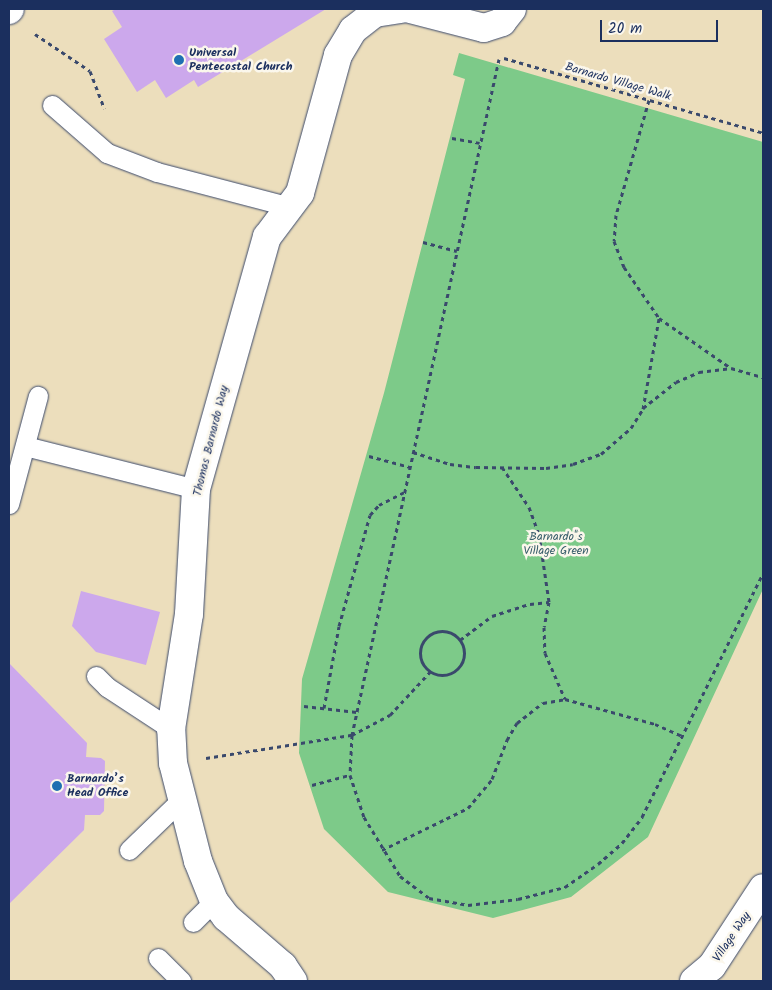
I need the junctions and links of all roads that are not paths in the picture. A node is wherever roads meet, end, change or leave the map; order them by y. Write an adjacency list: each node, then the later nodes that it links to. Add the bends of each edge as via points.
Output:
1 (401, 9): 5 (street, Thomas Barnardo Way, via 375,12 353,30 338,55 300,193)
2 (410, 9): 3 (street, via 484,28 502,22)
3 (512, 9)
4 (52, 105): 5 (lane, via 107,153 157,172)
5 (290, 207): 8 (street, Thomas Barnardo Way, via 267,237)
6 (38, 396): 7 (lane)
7 (24, 446): 8 (lane); 9 (lane)
8 (196, 489): 11 (street, Thomas Barnardo Way, via 189,614)
9 (9, 504)
10 (96, 676): 11 (lane, via 107,687)
11 (171, 729): 12 (street, Thomas Barnardo Way, via 173,763)
12 (182, 799): 13 (lane); 15 (street, Thomas Barnardo Way, via 198,861)
13 (129, 850)
14 (763, 888): 20 (street, Village Way, via 712,966)
15 (214, 901): 16 (lane); 19 (street, Thomas Barnardo Way, via 226,917 283,966)
16 (193, 922)
17 (158, 958): 18 (lane)
18 (181, 981)
19 (293, 981)
20 (694, 981)

